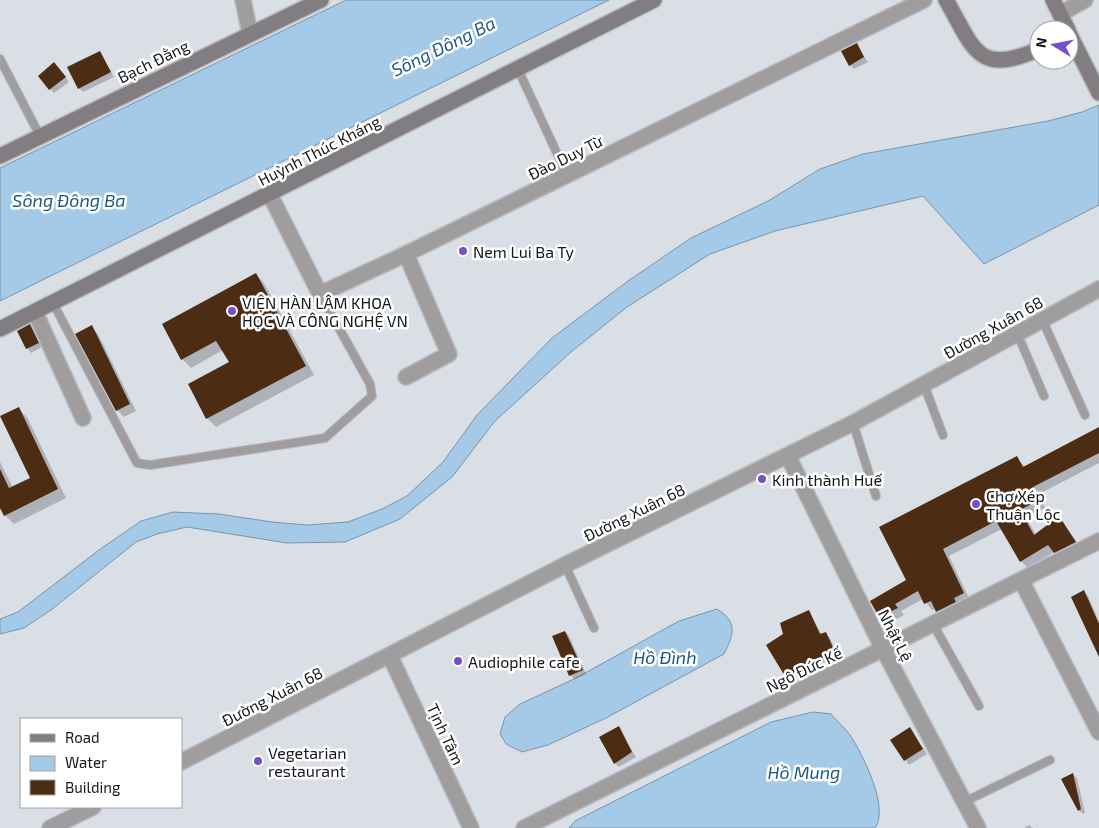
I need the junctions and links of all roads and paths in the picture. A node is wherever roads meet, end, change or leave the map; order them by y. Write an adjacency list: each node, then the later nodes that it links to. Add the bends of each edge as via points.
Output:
1 (244, 0): 10 (street)
2 (319, 0): 10 (main road, Bạch Đằng)
3 (654, 0): 14 (main road, Huỳnh Thúc Kháng)
4 (924, 0): 18 (street, Đào Duy Từ)
5 (946, 0): 12 (main road, via 969,41 985,58 998,62)
6 (1053, 0): 8 (main road)
7 (1085, 0): 8 (street)
8 (1060, 14): 9 (main road)
9 (1063, 20)
10 (250, 34): 16 (main road, Bạch Đằng)
11 (1079, 53): 15 (main road)
12 (1029, 54)
13 (0, 59): 16 (lane)
14 (517, 67): 18 (lane); 19 (main road, Huỳnh Thúc Kháng)
15 (1096, 88)
16 (40, 136): 17 (main road, Bạch Đằng)
17 (0, 156)
18 (567, 175): 20 (street, Đào Duy Từ)
19 (270, 195): 22 (street); 23 (main road, Huỳnh Thúc Kháng)
20 (406, 254): 22 (street, Đào Duy Từ); 28 (street, via 449,354)
21 (1099, 290): 25 (street, Đường Xuân 68)
22 (320, 294): 23 (lane, via 370,384 372,396 325,438 150,465 137,463)
23 (53, 303): 24 (main road, Huỳnh Thúc Kháng)
24 (35, 312): 26 (main road, Huỳnh Thúc Kháng); 32 (street)
25 (1042, 319): 27 (street, Đường Xuân 68); 31 (lane)
26 (0, 329)
27 (1017, 333): 29 (street, Đường Xuân 68); 30 (lane)
28 (406, 377)
29 (924, 385): 33 (street, Đường Xuân 68); 34 (lane)
30 (1044, 396)
31 (1085, 415)
32 (83, 418)
33 (853, 423): 35 (street, Đường Xuân 68); 36 (lane)
34 (943, 435)
35 (788, 456): 38 (street, Đường Xuân 68); 42 (street, Nhật Lệ)
36 (876, 496)
37 (1099, 542): 39 (street, Ngô Đức Kế)
38 (566, 565): 41 (lane); 43 (street, Đường Xuân 68)
39 (1021, 580): 40 (street, Ngô Đức Kế); 45 (street)
40 (933, 624): 42 (street, Ngô Đức Kế); 44 (lane)
41 (594, 628)
42 (883, 649): 48 (street, Nhật Lệ); 53 (street, Ngô Đức Kế)
43 (390, 656): 47 (street, Đường Xuân 68); 52 (street, Tịnh Tâm)
44 (979, 706)
45 (1099, 732)
46 (1050, 760): 48 (lane)
47 (182, 761)
48 (964, 802): 51 (street, Nhật Lệ)
49 (91, 808): 50 (street)
50 (58, 826)
51 (975, 827)
52 (471, 828)
53 (524, 828)

